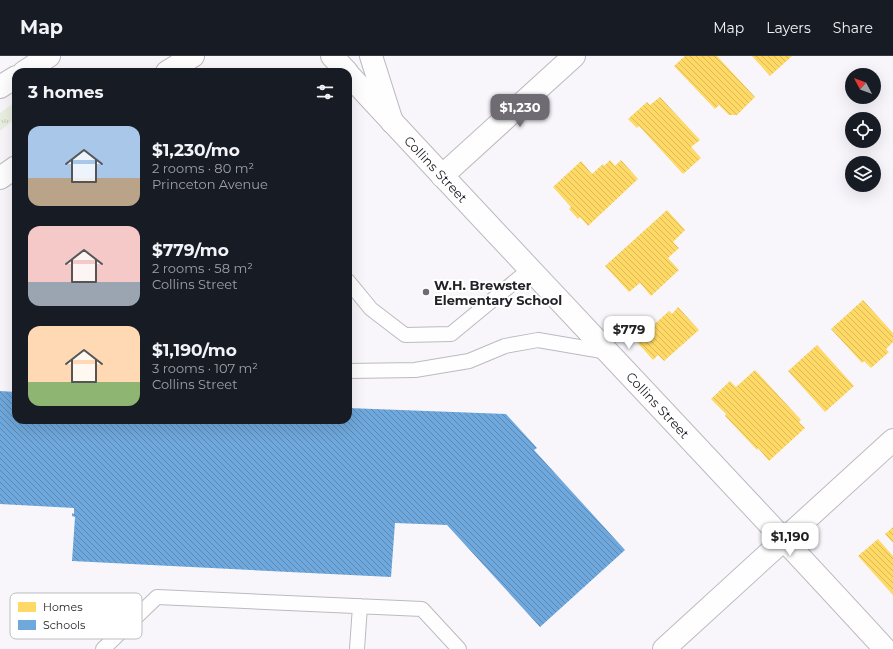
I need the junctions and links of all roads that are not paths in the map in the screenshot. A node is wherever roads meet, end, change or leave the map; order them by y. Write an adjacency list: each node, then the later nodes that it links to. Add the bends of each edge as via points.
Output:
1 (49, 56): 6 (street)
2 (192, 56): 7 (street)
3 (332, 56): 8 (street, Collins Street)
4 (371, 56): 12 (street)
5 (574, 56): 14 (street)
6 (30, 68)
7 (173, 68)
8 (343, 68)
9 (352, 78): 12 (street, Collins Street)
10 (12, 80): 11 (street)
11 (0, 87)
12 (392, 122): 14 (street, Collins Street)
13 (12, 170): 15 (street)
14 (442, 176): 16 (street, Collins Street)
15 (0, 178)
16 (530, 269): 17 (lane, via 451,334 405,335 371,309); 18 (street, Collins Street)
17 (352, 286)
18 (608, 352): 19 (lane, via 538,340 505,346 470,361 415,370); 21 (street, Collins Street)
19 (352, 371)
20 (893, 440): 21 (street)
21 (784, 539): 28 (street); 29 (street, Collins Street)
22 (360, 606): 23 (lane, via 157,597); 26 (lane); 27 (lane, via 422,609)
23 (142, 611)
24 (113, 639): 25 (lane)
25 (103, 649)
26 (357, 649)
27 (458, 649)
28 (664, 649)
29 (885, 649)

